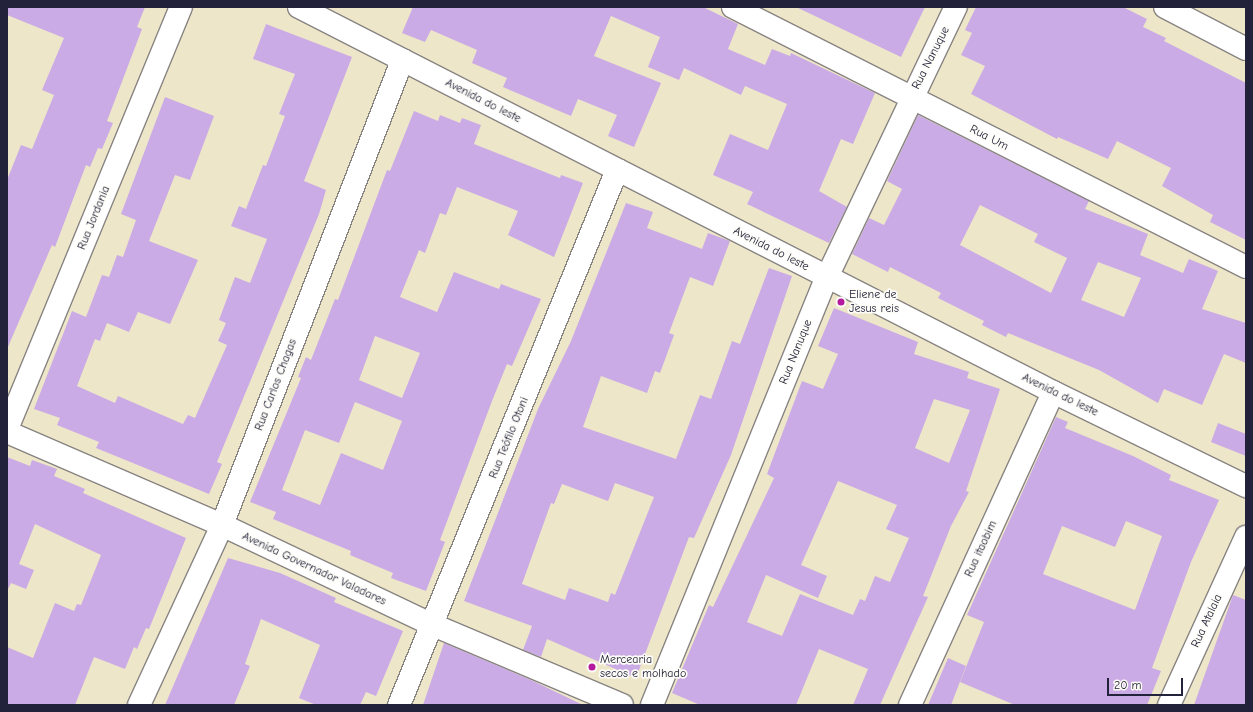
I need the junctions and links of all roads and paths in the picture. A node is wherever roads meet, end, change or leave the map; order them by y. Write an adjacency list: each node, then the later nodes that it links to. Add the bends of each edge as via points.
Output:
1 (181, 7): 13 (street, Rua Jordania)
2 (299, 7): 7 (street, Avenida do leste)
3 (733, 7): 8 (street, Rua Um)
4 (956, 7): 8 (street, Rua Nanuque)
5 (1165, 7): 6 (street)
6 (1246, 49)
7 (402, 60): 9 (street, Avenida do leste); 15 (street, Rua Carlos Chagas)
8 (910, 98): 10 (street, Rua Um); 11 (street, Rua Nanuque)
9 (617, 170): 11 (street, Avenida do leste); 17 (street, Rua Teófilo Otoni)
10 (1246, 267)
11 (827, 277): 12 (street, Avenida do leste); 21 (street, Rua Nanuque)
12 (1053, 392): 14 (street, Avenida do leste); 22 (street, Rua itaobim)
13 (7, 431): 15 (street, Avenida Governador Valadares)
14 (1246, 486)
15 (222, 525): 17 (street, Avenida Governador Valadares); 18 (street, Rua Carlos Chagas)
16 (1246, 538): 23 (street, Rua Atalaia)
17 (433, 625): 19 (street, Rua Teófilo Otoni); 20 (street, Avenida Governador Valadares)
18 (139, 705)
19 (399, 705)
20 (622, 705)
21 (652, 705)
22 (910, 705)
23 (1169, 705)

